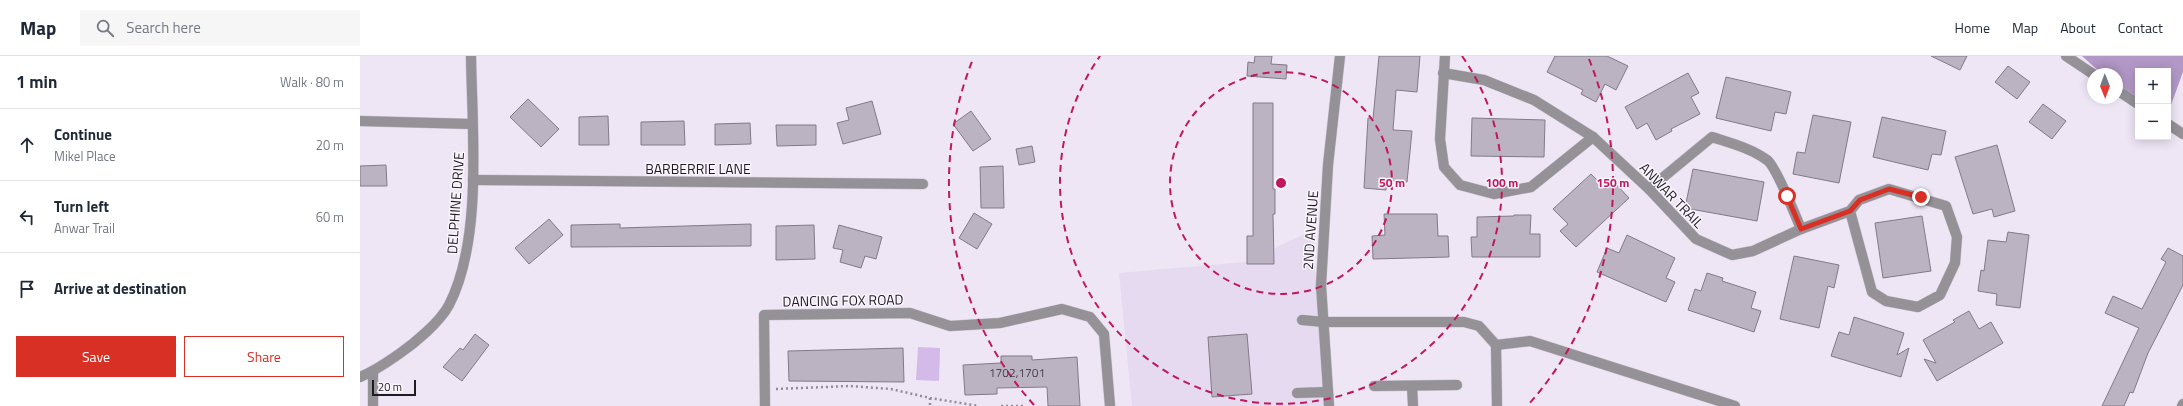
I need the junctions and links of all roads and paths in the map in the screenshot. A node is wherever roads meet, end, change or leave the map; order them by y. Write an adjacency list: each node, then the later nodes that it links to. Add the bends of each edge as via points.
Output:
1 (471, 56): 10 (street, DELPHINE DRIVE)
2 (1340, 56): 20 (street, 2ND AVENUE, via 1328,165 1320,285)
3 (1445, 56): 6 (street)
4 (2066, 56): 5 (street)
5 (2087, 70)
6 (1443, 72): 13 (street, ANWAR TRAIL, via 1484,80 1534,100); 13 (street, via 1440,139 1444,167 1460,185 1494,194 1531,187)
7 (2123, 94): 8 (street)
8 (2135, 102)
9 (360, 121): 10 (street)
10 (472, 124): 14 (street, DELPHINE DRIVE)
11 (2171, 126): 12 (street)
12 (2183, 134)
13 (1593, 137): 16 (street, ANWAR TRAIL)
14 (473, 180): 15 (street, BARBERRIE LANE); 22 (street, DELPHINE DRIVE, via 466,259 448,306 419,340)
15 (923, 184)
16 (1649, 189): 18 (street, ANWAR TRAIL, via 1696,239 1732,255 1753,251); 18 (street, via 1712,137 1748,149 1768,160)
17 (1850, 211): 17 (street, ANWAR TRAIL, via 1872,292 1886,301 1918,307 1940,294 1955,263 1957,237 1946,206 1889,189 1860,200); 18 (street, ANWAR TRAIL)
18 (1801, 229)
19 (1302, 320): 20 (street)
20 (1324, 322): 21 (street, via 1464,322 1479,326); 28 (street, 2ND AVENUE)
21 (1496, 344): 40 (street); 41 (street, via 1530,340)
22 (373, 372): 23 (street, DELPHINE DRIVE); 31 (street)
23 (360, 377)
24 (1457, 385): 26 (street)
25 (1374, 386): 26 (street)
26 (1412, 386): 39 (street)
27 (766, 389): 30 (path, via 850,386 891,388); 32 (street); 37 (street, DANCING FOX ROAD, via 764,315 910,313 950,326 1000,323 1062,309 1090,318 1104,334)
28 (1328, 392): 29 (street); 38 (street, 2ND AVENUE)
29 (1297, 394)
30 (930, 398): 33 (path); 34 (path)
31 (373, 406)
32 (765, 406)
33 (930, 406)
34 (979, 406)
35 (1001, 406): 36 (path)
36 (1026, 406)
37 (1110, 406)
38 (1329, 406)
39 (1413, 406)
40 (1497, 406)
41 (1735, 406)

